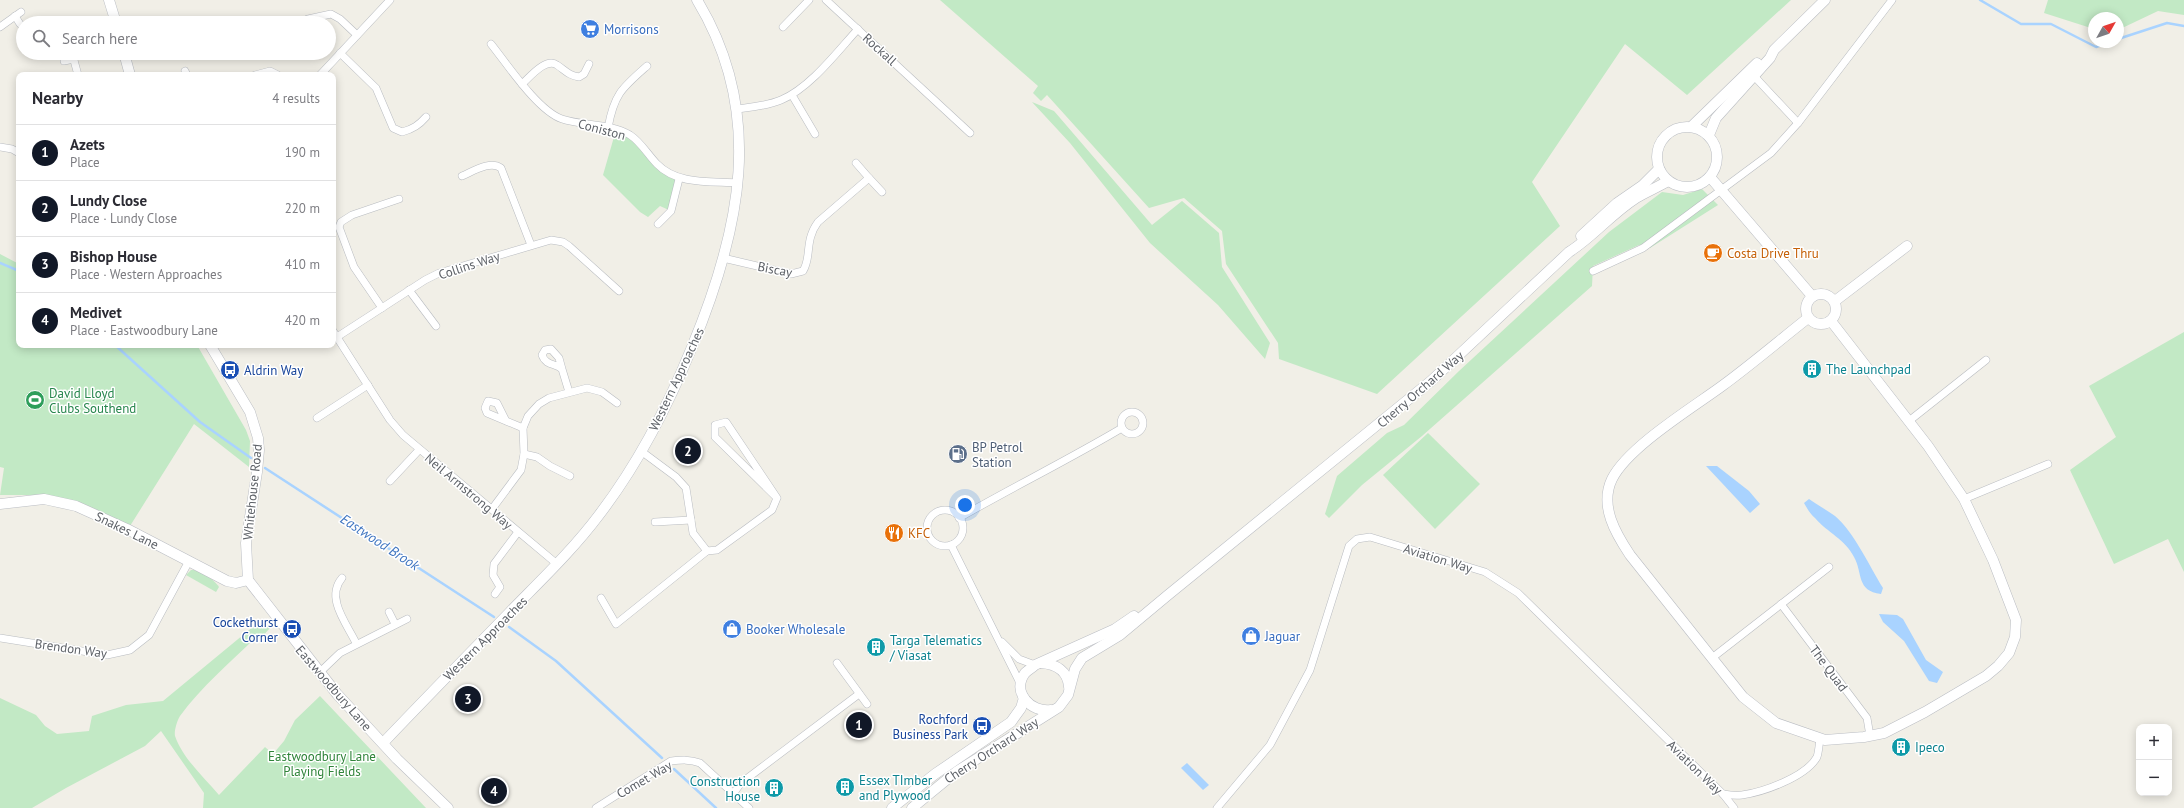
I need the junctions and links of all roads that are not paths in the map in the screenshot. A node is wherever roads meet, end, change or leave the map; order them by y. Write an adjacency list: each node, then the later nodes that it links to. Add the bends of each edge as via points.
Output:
1 (109, 0): 9 (street)
2 (390, 0): 16 (street)
3 (697, 0): 32 (street, Western Approaches, via 723,51)
4 (809, 0): 14 (street)
5 (826, 0): 15 (street)
6 (1825, 0): 18 (street)
7 (1892, 0): 34 (street)
8 (18, 16): 13 (street, via 18,14)
9 (114, 16)
10 (322, 16): 11 (street)
11 (335, 16)
12 (336, 17): 16 (street)
13 (0, 27)
14 (783, 27)
15 (858, 29): 31 (street, Rockall, via 810,80); 37 (street, Rockall)
16 (356, 35): 19 (street)
17 (491, 44): 30 (street, Coniston)
18 (1774, 50): 29 (street); 35 (street, via 1766,54)
19 (340, 53): 20 (street); 33 (street, via 376,88 393,128 402,132 412,129)
20 (336, 57)
21 (74, 60): 26 (street)
22 (126, 60): 27 (street)
23 (334, 60): 28 (street)
24 (589, 64): 30 (street, via 584,74 579,76 566,74 551,62)
25 (647, 66): 36 (street, via 617,96)
26 (77, 72)
27 (129, 72)
28 (323, 72)
29 (1754, 76): 34 (street); 39 (street, via 1716,118)
30 (522, 84): 36 (street, Coniston, via 544,107 561,119)
31 (792, 95): 32 (street, Rockall, via 773,103); 38 (street)
32 (736, 109): 49 (street, Western Approaches, via 739,139)
33 (426, 116)
34 (1798, 123): 50 (street, via 1770,153)
35 (1691, 126): 39 (street); 43 (street, via 1672,130 1659,145)
36 (608, 128): 47 (street, Coniston, via 630,136 663,171)
37 (970, 133)
38 (815, 134)
39 (1709, 135): 45 (street, via 1718,153 1717,164)
40 (0, 147): 41 (street)
41 (16, 151)
42 (856, 162): 46 (street)
43 (1659, 169): 48 (street); 56 (street, via 1643,185 1594,223)
44 (462, 176): 54 (street, via 489,165 501,168)
45 (1710, 177): 48 (street, via 1698,186 1688,188); 50 (street)
46 (870, 178): 51 (street); 57 (street, Biscay, via 818,222 809,238 806,265 799,274 783,273)
47 (679, 179): 49 (street, Coniston); 53 (street, via 671,211)
48 (1668, 181): 56 (street, Cherry Orchard Way, via 1636,198)
49 (738, 183): 57 (street, Western Approaches)
50 (1721, 190): 58 (street, via 1643,248); 61 (street)
51 (882, 192)
52 (399, 199): 63 (street, via 352,215 341,222 339,227 354,267)
53 (658, 224)
54 (531, 245): 59 (street, Collins Way, via 440,273); 60 (street, Collins Way, via 551,240 563,242)
55 (1907, 246): 62 (street)
56 (1568, 252): 102 (street, Cherry Orchard Way, via 1431,381)
57 (723, 258): 81 (street, Western Approaches, via 703,321 680,376)
58 (1593, 271)
59 (409, 290): 63 (street, Collins Way); 66 (street)
60 (619, 291)
61 (1812, 296): 62 (street, via 1827,294); 64 (street, via 1806,305)
62 (1835, 301): 65 (street, via 1836,312)
63 (382, 308): 67 (street, Collins Way)
64 (1808, 318): 65 (street, via 1817,324); 111 (street, via 1724,385 1636,450 1611,480 1608,507 1617,536)
65 (1831, 321): 77 (street)
66 (436, 326)
67 (336, 333)
68 (336, 336): 72 (street, Neil Armstrong Way)
69 (212, 348): 100 (street, Whitehouse Road, via 250,412 258,438 258,464 246,543)
70 (1986, 360): 77 (street)
71 (562, 369): 73 (street)
72 (368, 385): 75 (street); 80 (street, Neil Armstrong Way, via 396,428)
73 (569, 392): 74 (street, via 593,388); 78 (street, via 539,404 528,416)
74 (617, 403)
75 (317, 418)
76 (506, 421): 78 (street)
77 (1909, 421): 87 (street)
78 (523, 428): 82 (street)
79 (1122, 428): 90 (street, via 1065,462)
80 (419, 450): 85 (street, Neil Armstrong Way); 89 (street, Neil Armstrong Way)
81 (641, 451): 91 (street, via 682,482 688,494); 97 (street, Western Approaches, via 599,514)
82 (524, 454): 84 (street, via 537,457); 89 (street, via 524,463 519,475)
83 (2048, 464): 87 (street)
84 (570, 476)
85 (390, 481)
86 (777, 498): 86 (street, via 726,422 715,425 715,437); 95 (street, via 772,510 717,550)
87 (1964, 499): 121 (street, via 1994,560 2013,608 2016,620 2015,637 2009,652 1986,676 1914,718 1884,733)
88 (0, 504): 96 (street, Snakes Lane, via 44,499 76,506 128,529)
89 (492, 509): 93 (street, Neil Armstrong Way)
90 (959, 518): 94 (street, via 962,534); 94 (street, via 952,512 942,511 933,516 927,525 928,535 935,543)
91 (691, 520): 92 (street); 95 (street, via 693,533)
92 (655, 522)
93 (518, 532): 97 (street, Neil Armstrong Way); 101 (street, Neil Armstrong Way, via 494,564 493,575 500,587)
94 (951, 545): 109 (street)
95 (706, 551): 103 (street, via 616,624)
96 (189, 561): 100 (street, Snakes Lane, via 227,581 236,583); 108 (street, Brendon Way, via 149,635 130,650 107,655)
97 (557, 564): 123 (street, Western Approaches)
98 (1829, 567): 104 (street)
99 (342, 578): 110 (street, via 334,589 335,600)
100 (248, 580): 114 (street, Eastwoodbury Lane)
101 (495, 594)
102 (1168, 594): 113 (street, Cherry Orchard Way, via 1115,629); 116 (street, Cherry Orchard Way, via 1120,635 1082,658 1075,669)
103 (601, 598)
104 (1781, 604): 111 (street); 121 (street, The Quad, via 1867,718)
105 (389, 612): 107 (street)
106 (407, 619): 107 (street)
107 (395, 624): 110 (street)
108 (0, 638)
109 (998, 638): 113 (street, via 1019,659); 115 (street)
110 (356, 643): 114 (street, via 340,653)
111 (1712, 658): 122 (street, via 1743,697 1761,713 1776,723)
112 (837, 663): 117 (street)
113 (1038, 664): 115 (street, Cherry Orchard Way, via 1026,672); 116 (street, via 1051,664 1060,668 1068,679)
114 (319, 673): 123 (street, Eastwoodbury Lane)
115 (1021, 685): 118 (street, Cherry Orchard Way)
116 (1069, 689): 120 (street, Cherry Orchard Way, via 1064,702)
117 (859, 694): 119 (street); 125 (street, via 741,783)
118 (1024, 698): 120 (street, Cherry Orchard Way, via 1027,704 1038,710); 131 (street, Cherry Orchard Way, via 1021,708 1011,722 935,774)
119 (867, 704)
120 (1053, 710): 132 (street, Cherry Orchard Way, via 956,772)
121 (1870, 736): 122 (street, via 1842,740)
122 (1820, 739): 126 (street, via 1817,756 1812,763 1783,783 1740,796)
123 (383, 743): 124 (street, Eastwoodbury Lane)
124 (428, 789): 127 (street, Eastwoodbury Lane); 128 (street, Eastwoodbury Lane)
125 (733, 794): 129 (street, Comet Way, via 700,763 694,760 671,761); 130 (street, Comet Way)
126 (1723, 794): 133 (street, Aviation Way, via 1518,593 1485,572 1370,537 1357,539 1348,546 1310,670 1270,745); 134 (street, Aviation Way)
127 (442, 808)
128 (448, 808)
129 (596, 808)
130 (749, 808)
131 (892, 808)
132 (912, 808)
133 (1217, 808)
134 (1734, 808)

